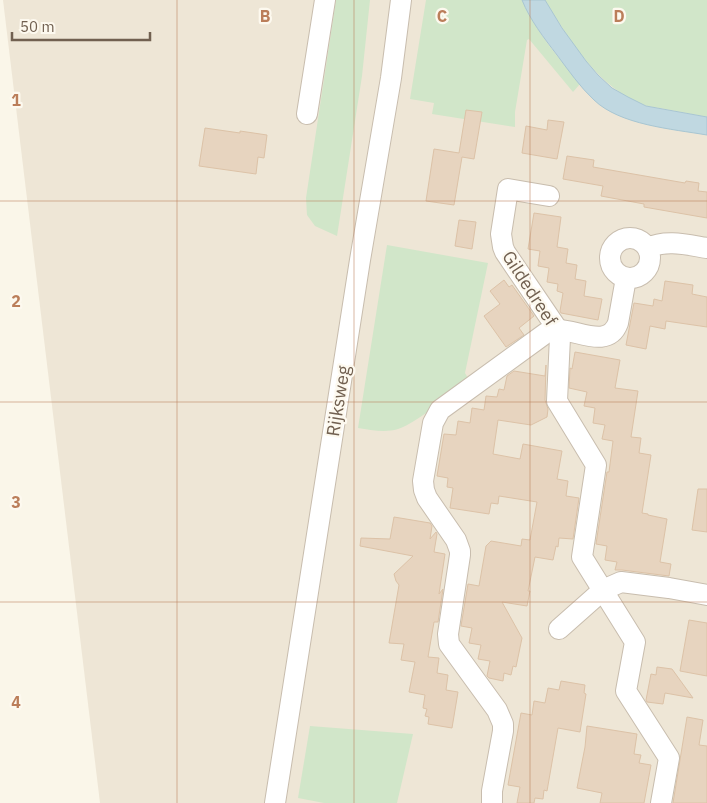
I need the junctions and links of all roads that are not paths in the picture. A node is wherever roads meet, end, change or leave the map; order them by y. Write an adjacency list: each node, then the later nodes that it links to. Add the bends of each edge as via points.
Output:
1 (325, 0): 3 (street)
2 (401, 0): 12 (street, Rijksweg)
3 (307, 114)
4 (549, 196): 8 (street, Gildedreef, via 508,189 501,240 505,252)
5 (648, 248): 6 (street, via 669,242); 7 (street, via 650,261 646,271 638,277); 7 (street, via 644,242 634,238 614,245 610,255 611,266 618,275)
6 (707, 248)
7 (626, 278): 8 (street, via 618,323 611,333 597,338)
8 (558, 330): 9 (street, Gildedreef, via 557,401 596,465 582,556); 13 (street, via 546,333 440,410 433,423 423,481 425,494 460,551 448,634 450,644 497,710 503,724)
9 (603, 590): 10 (street, via 621,582); 11 (street); 14 (street, Gildedreef, via 635,642 626,691 669,758)
10 (707, 595)
11 (558, 629)
12 (275, 803)
13 (492, 803)
14 (660, 803)

